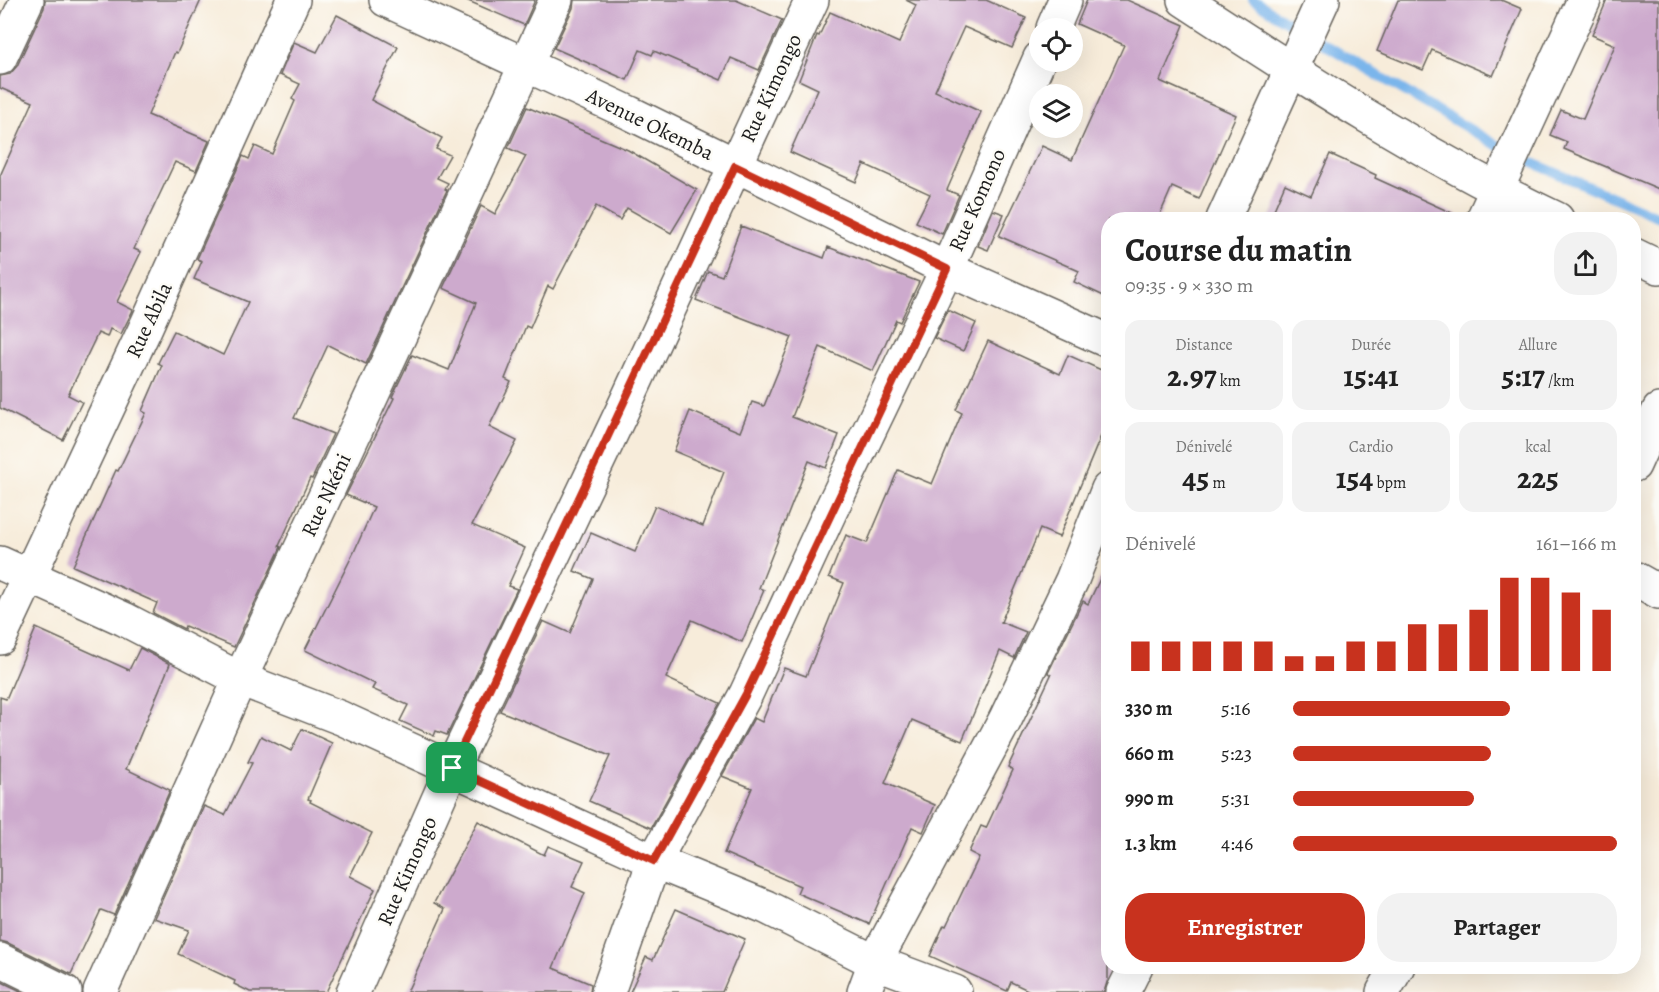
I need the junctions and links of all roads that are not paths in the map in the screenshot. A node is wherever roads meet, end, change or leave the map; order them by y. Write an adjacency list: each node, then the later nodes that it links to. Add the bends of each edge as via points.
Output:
1 (27, 0): 11 (street)
2 (293, 0): 26 (street, Rue Abila, via 144,331)
3 (386, 0): 12 (street, Avenue Okemba)
4 (556, 0): 12 (street, Rue Nkéni)
5 (812, 0): 15 (street, Rue Kimongo)
6 (1065, 0): 10 (street)
7 (1184, 0): 13 (street)
8 (1323, 0): 13 (street)
9 (1584, 0): 16 (street)
10 (1057, 18)
11 (0, 58)
12 (526, 65): 15 (street, Avenue Okemba); 30 (street, Rue Nkéni)
13 (1290, 70): 16 (street); 17 (street)
14 (1034, 72): 21 (street, Rue Komono)
15 (735, 166): 21 (street, Avenue Okemba); 31 (street, Rue Kimongo)
16 (1489, 205): 18 (street)
17 (1226, 212)
18 (1523, 212)
19 (1641, 258): 20 (street)
20 (1659, 267)
21 (947, 269): 22 (street, Avenue Okemba); 32 (street, Rue Komono, via 746,694)
22 (1101, 338)
23 (1659, 410): 24 (street)
24 (1641, 450)
25 (1101, 507): 36 (street, via 1072,580 1005,720)
26 (14, 569): 29 (street, Rue Abila); 30 (street, via 124,619)
27 (1641, 582): 28 (street)
28 (1659, 592)
29 (0, 638)
30 (240, 679): 31 (street, via 341,718); 38 (street, Rue Nkéni)
31 (452, 768): 32 (street); 39 (street, Rue Kimongo)
32 (654, 861): 36 (street, via 766,908); 40 (street, Rue Komono)
33 (0, 960): 37 (street)
34 (1132, 974): 42 (street)
35 (1393, 974): 43 (street)
36 (870, 977): 41 (street)
37 (65, 992)
38 (100, 992)
39 (352, 992)
40 (608, 992)
41 (955, 992)
42 (1123, 992)
43 (1383, 992)

